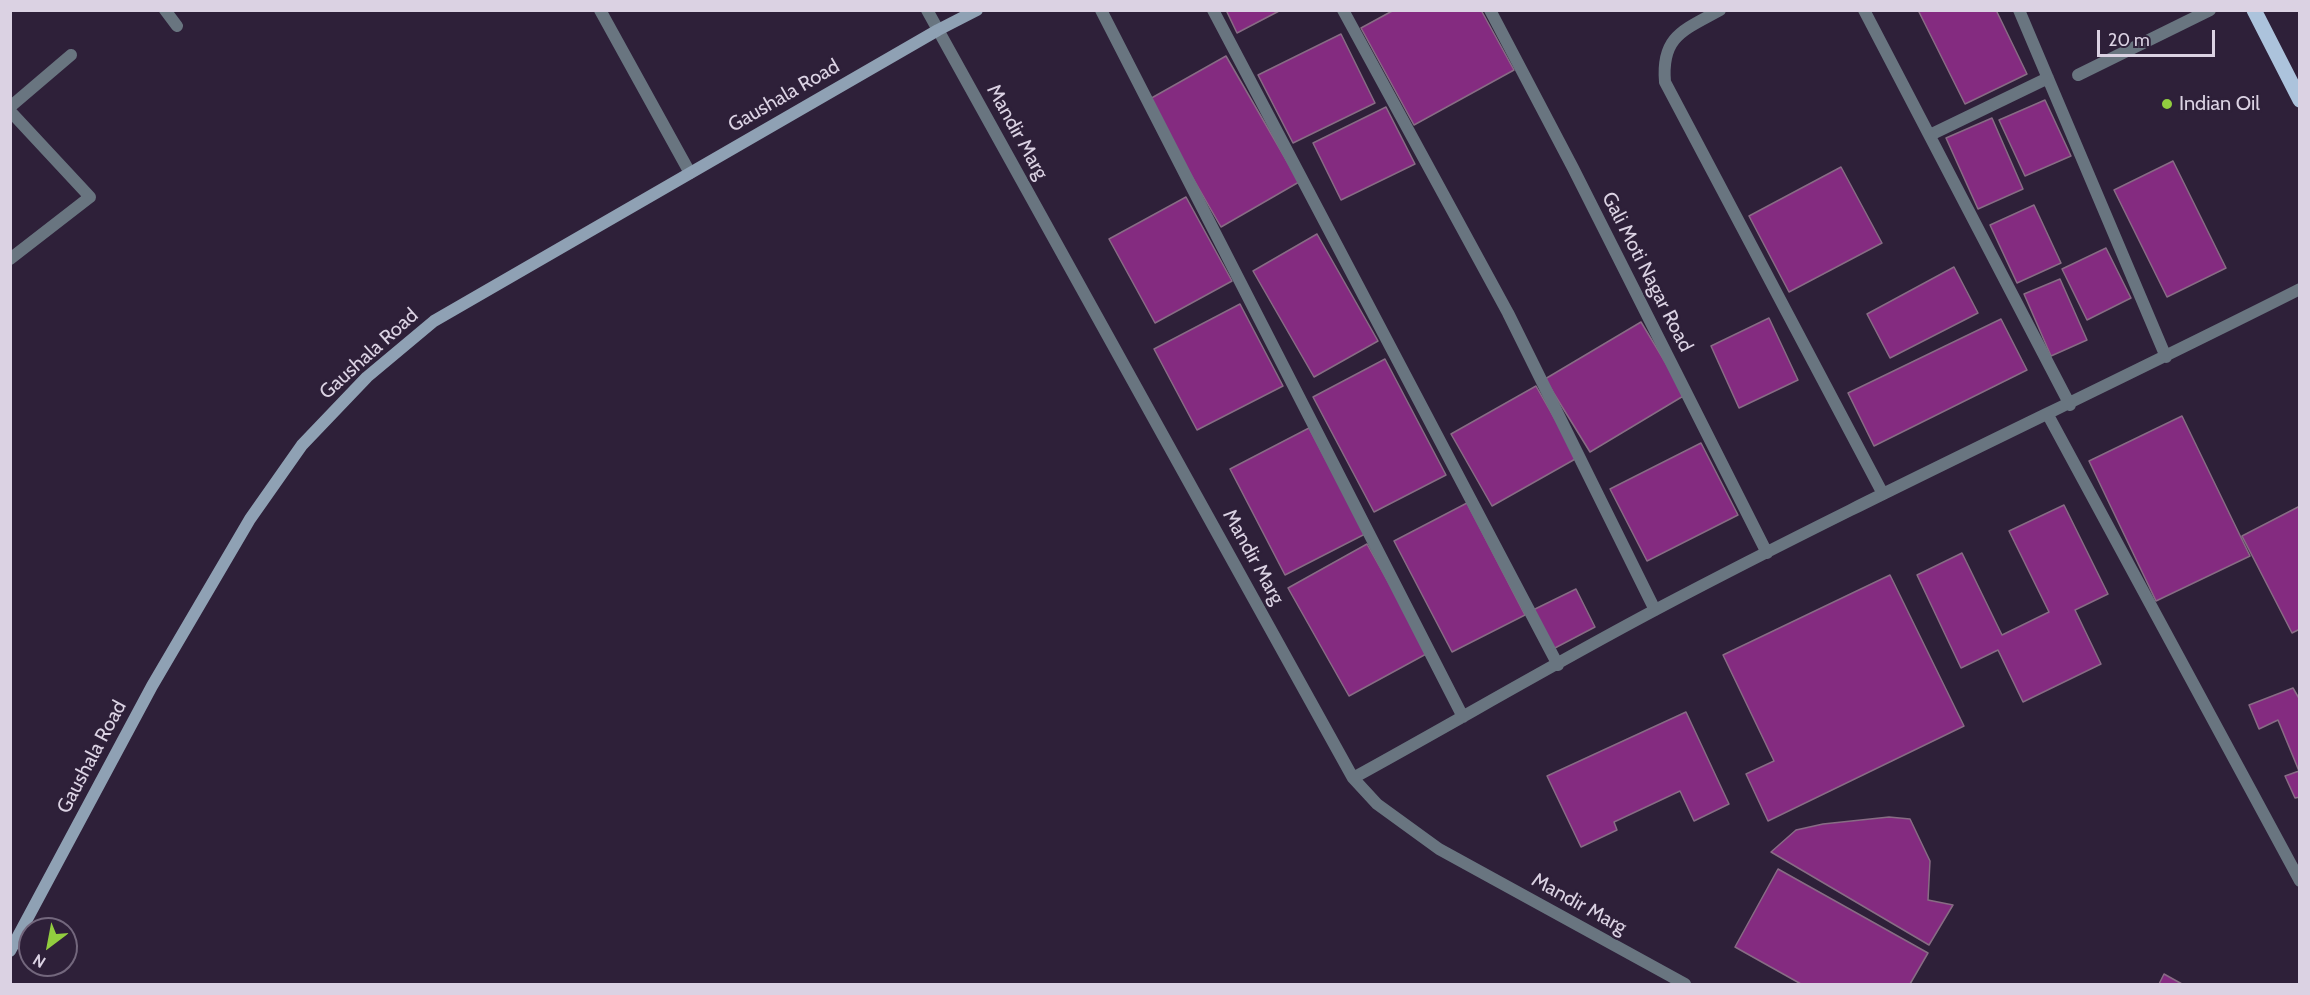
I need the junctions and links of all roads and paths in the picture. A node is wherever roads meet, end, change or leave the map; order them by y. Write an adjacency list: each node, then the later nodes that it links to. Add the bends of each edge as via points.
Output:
1 (165, 10): 14 (street)
2 (600, 10): 22 (street)
3 (927, 10): 15 (street, Mandir Marg)
4 (977, 10): 15 (street, Gaushala Road)
5 (1101, 10): 32 (street)
6 (1213, 10): 31 (street)
7 (1343, 10): 30 (street, via 1508,313)
8 (1490, 10): 29 (street, Gali Moti Nagar Road)
9 (1720, 10): 28 (street, via 1670,41 1663,60 1665,82)
10 (1864, 10): 21 (street)
11 (2019, 10): 18 (street)
12 (2210, 10): 17 (street)
13 (2254, 10): 19 (main road)
14 (177, 26)
15 (938, 30): 22 (street, Gaushala Road); 33 (street, Mandir Marg)
16 (71, 55): 20 (street)
17 (2078, 75)
18 (2048, 78): 21 (street); 25 (street)
19 (2300, 100)
20 (10, 109): 23 (street, via 90,197)
21 (1930, 135): 26 (street)
22 (690, 173): 35 (street, Gaushala Road, via 434,321 367,377 303,445 250,519 152,686)
23 (10, 259)
24 (2300, 289): 25 (street)
25 (2166, 357): 26 (street)
26 (2070, 405): 27 (street)
27 (2048, 415): 28 (street); 34 (street)
28 (1883, 494): 29 (street)
29 (1767, 553): 30 (street)
30 (1655, 610): 31 (street)
31 (1558, 665): 32 (street)
32 (1464, 717): 33 (street)
33 (1353, 778): 36 (street, Mandir Marg, via 1377,804 1439,849)
34 (2300, 881)
35 (10, 951)
36 (1685, 984)

